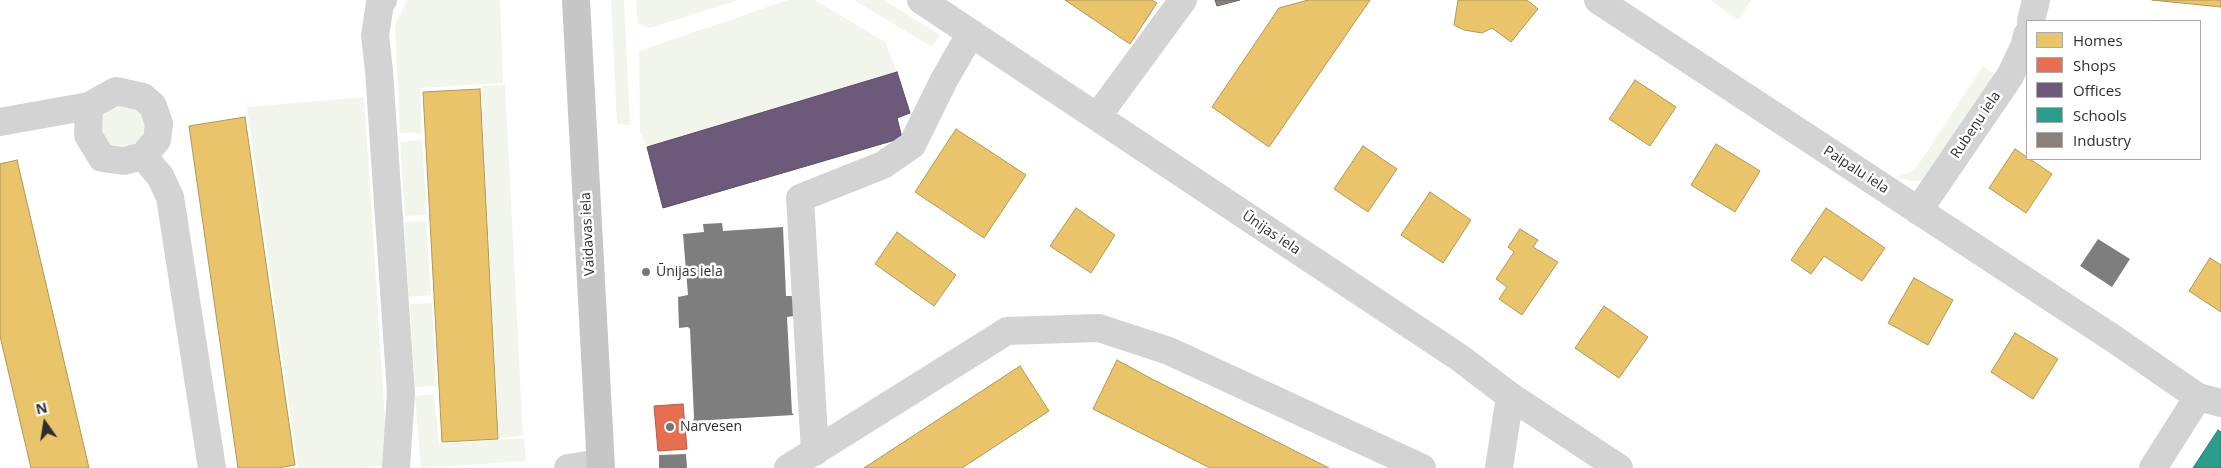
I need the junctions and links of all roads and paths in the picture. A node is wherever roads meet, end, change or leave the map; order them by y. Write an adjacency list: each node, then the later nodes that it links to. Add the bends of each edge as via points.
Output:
1 (383, 0): 20 (street, via 375,35 401,393)
2 (576, 0): 18 (main road, Vaidavas iela)
3 (921, 0): 8 (street, Ūnijas iela)
4 (1183, 0): 11 (street)
5 (1598, 0): 14 (street, Paipalu iela)
6 (2036, 0): 7 (street)
7 (2031, 20)
8 (971, 33): 11 (street, Ūnijas iela); 17 (street, via 912,145 883,165 800,198)
9 (2026, 39): 14 (street, Rubeņu iela, via 2010,76)
10 (89, 106): 12 (street); 13 (street, via 88,135 102,158 124,161); 13 (street, via 116,91 143,97 153,106 159,124 157,140)
11 (1097, 117): 15 (street, Ūnijas iela, via 1460,358)
12 (0, 122)
13 (143, 156): 19 (street, via 160,176 170,197)
14 (1918, 211): 16 (street, Paipalu iela)
15 (1510, 396): 24 (street); 25 (street, Ūnijas iela)
16 (2210, 400): 26 (street)
17 (815, 452): 22 (street); 23 (street, via 1007,331 1099,328 1169,351)
18 (600, 465): 21 (street)
19 (212, 468)
20 (396, 468)
21 (568, 468)
22 (788, 468)
23 (1422, 468)
24 (1499, 468)
25 (1619, 468)
26 (2153, 468)

